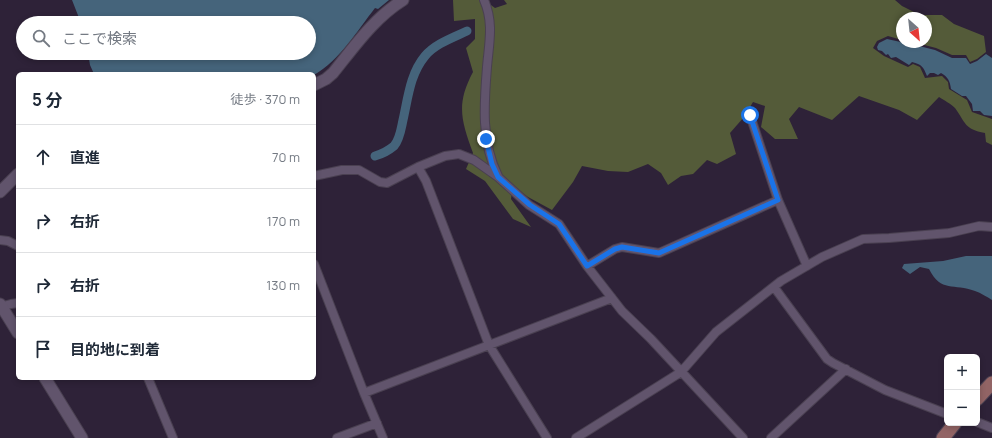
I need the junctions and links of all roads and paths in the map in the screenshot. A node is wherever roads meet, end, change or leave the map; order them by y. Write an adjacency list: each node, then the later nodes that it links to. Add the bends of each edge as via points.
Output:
1 (403, 0): 3 (street, via 379,18 333,73)
2 (484, 0): 8 (street, via 491,28 484,100 486,139)
3 (316, 84)
4 (750, 115): 10 (street)
5 (418, 167): 7 (street, via 387,183 380,182 359,170 342,170); 8 (street, via 445,156 459,154 474,160); 22 (street, via 426,181)
6 (16, 176): 9 (street)
7 (316, 176)
8 (498, 177): 14 (street, via 530,205 559,224)
9 (0, 192)
10 (778, 200): 14 (street, via 659,253 622,247); 15 (street)
11 (992, 227): 15 (street, via 979,226 941,234 863,238)
12 (0, 240): 13 (street)
13 (16, 245)
14 (587, 266): 18 (street)
15 (807, 266): 17 (street)
16 (316, 269): 28 (street)
17 (774, 287): 23 (street, via 827,358); 24 (street, via 716,332)
18 (612, 298): 22 (street); 24 (street)
19 (16, 303): 20 (street)
20 (1, 306): 21 (street)
21 (16, 330)
22 (490, 345): 28 (street); 39 (street)
23 (846, 369): 30 (street, via 885,390); 42 (street)
24 (680, 372): 40 (street); 41 (street)
25 (46, 380): 35 (street)
26 (149, 380): 36 (street)
27 (992, 383): 29 (main road)
28 (364, 393): 31 (street)
29 (980, 396)
30 (944, 413)
31 (377, 423): 37 (street); 38 (street)
32 (980, 423): 34 (street)
33 (953, 426): 43 (main road)
34 (992, 428)
35 (82, 438)
36 (173, 438)
37 (337, 438)
38 (383, 438)
39 (547, 438)
40 (576, 438)
41 (743, 438)
42 (771, 438)
43 (943, 438)

